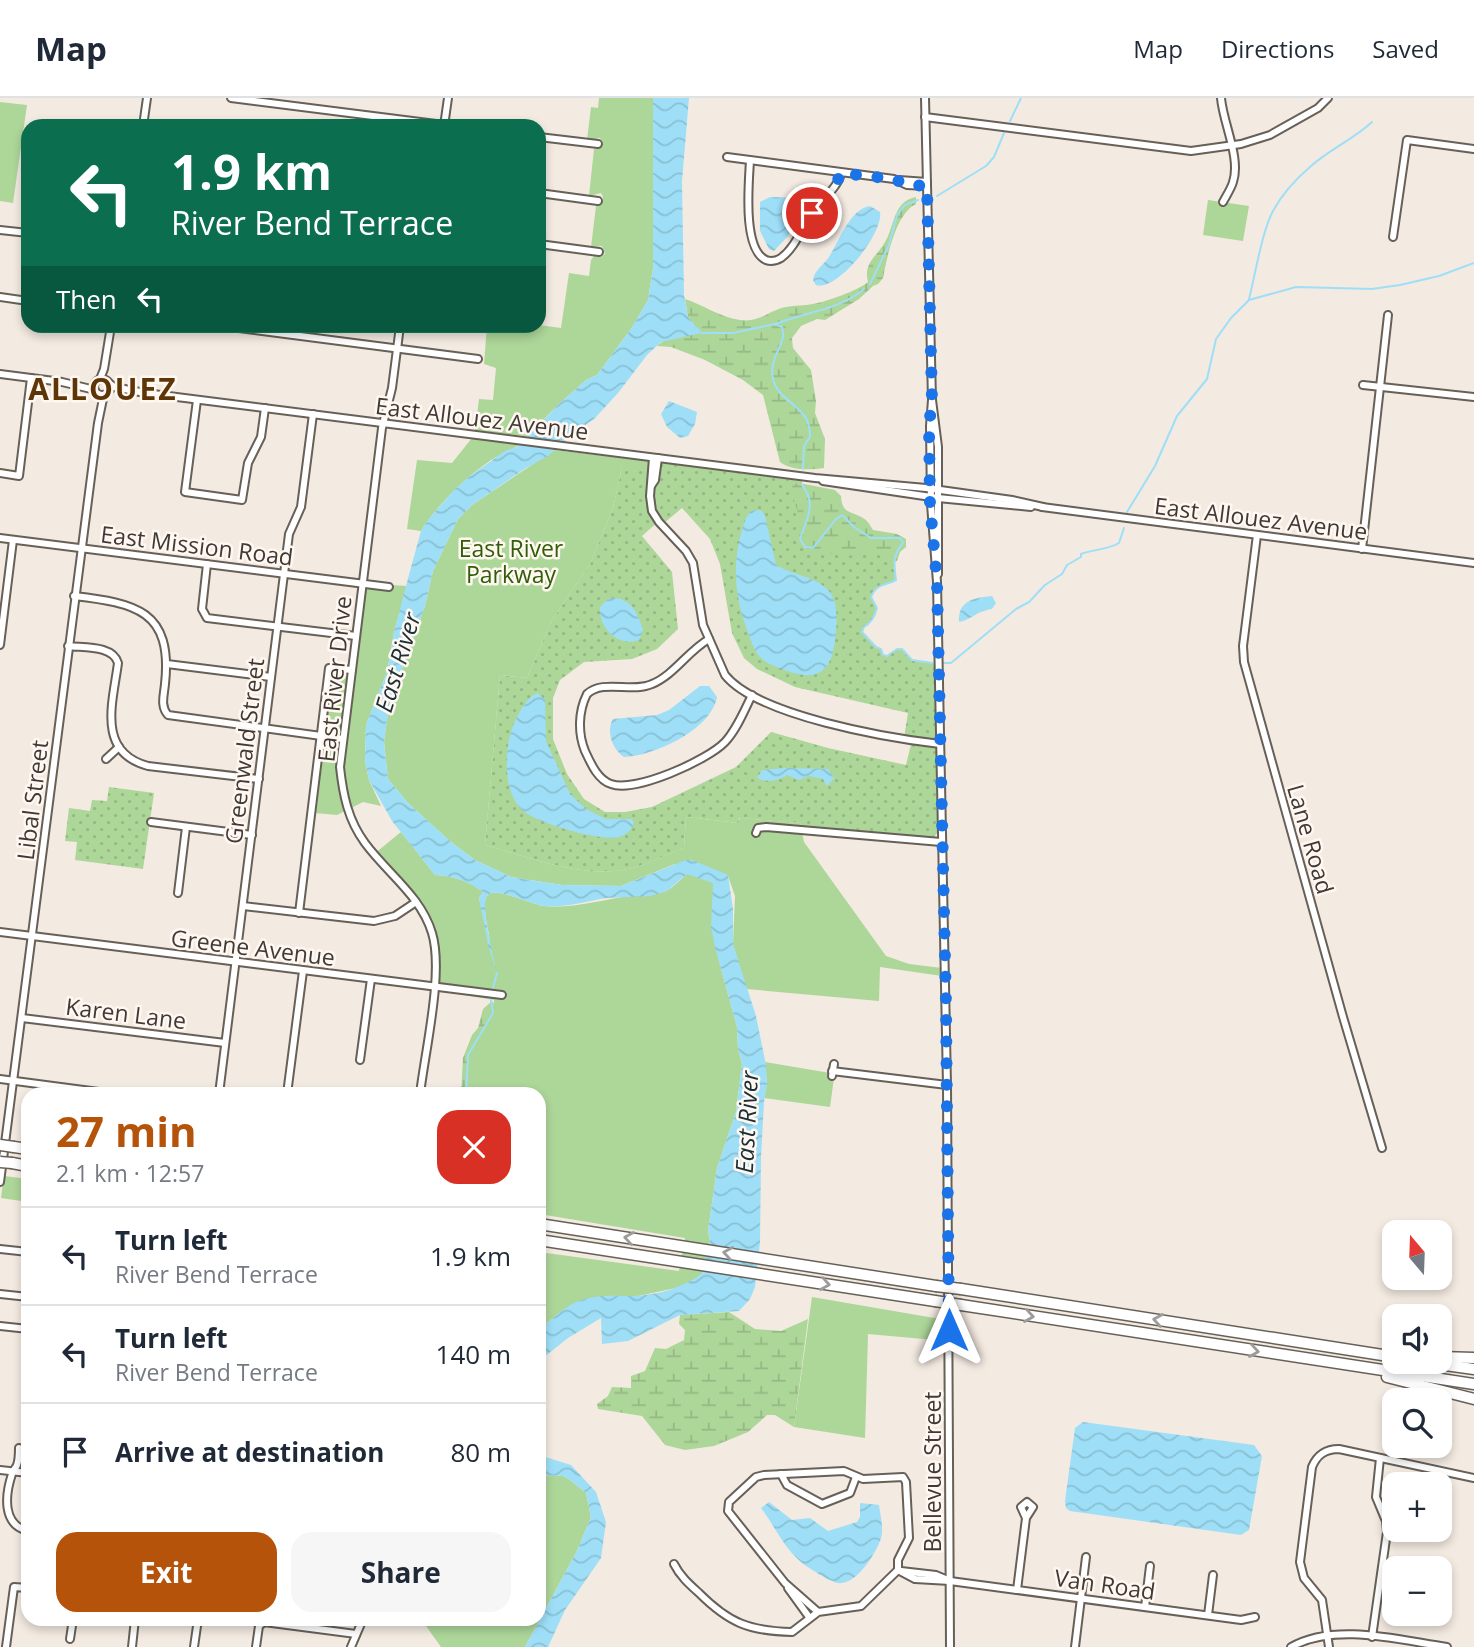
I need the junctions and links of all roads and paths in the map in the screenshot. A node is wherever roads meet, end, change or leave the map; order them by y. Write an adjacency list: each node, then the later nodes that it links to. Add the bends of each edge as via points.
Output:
1 (146, 98): 9 (street)
2 (231, 98): 10 (street)
3 (448, 98): 11 (street)
4 (925, 98): 8 (street, Bellevue Street)
5 (1222, 98): 15 (street)
6 (1328, 98): 15 (street, via 1270,135)
7 (974, 114): 12 (street)
8 (925, 117): 12 (street); 20 (street, Bellevue Street)
9 (143, 119)
10 (392, 119)
11 (446, 119)
12 (973, 123): 15 (street, via 1191,151)
13 (546, 138): 14 (street)
14 (598, 144)
15 (1231, 146): 23 (street, via 1235,175)
16 (1474, 149): 26 (street, via 1407,140)
17 (727, 157): 18 (street)
18 (750, 160): 19 (street); 19 (street, via 750,230 761,257 773,261 792,245)
19 (841, 173): 20 (street, via 894,179 907,185)
20 (927, 184): 55 (street, Bellevue Street)
21 (546, 194): 22 (street)
22 (598, 201)
23 (1223, 202)
24 (0, 230): 25 (street)
25 (21, 232)
26 (1394, 237)
27 (546, 245): 28 (street)
28 (599, 252)
29 (0, 297): 30 (street)
30 (21, 300)
31 (1388, 316): 42 (street)
32 (110, 333): 39 (street)
33 (278, 333): 35 (street)
34 (399, 333): 35 (street, East River Drive)
35 (397, 348): 36 (street); 51 (street, East River Drive)
36 (478, 359)
37 (0, 374): 38 (street, East Allouez Avenue)
38 (32, 379): 40 (street, East Allouez Avenue); 53 (street, via 19,476)
39 (104, 381): 40 (street, East Allouez Avenue); 43 (street, Libal Street); 44 (street, Libal Street); 45 (street, East Allouez Avenue)
40 (62, 382): 43 (street, East Allouez Avenue)
41 (1363, 385): 42 (street)
42 (1381, 386): 46 (street); 62 (street)
43 (96, 392): 44 (street, East Allouez Avenue); 50 (street, Libal Street)
44 (108, 393): 45 (street, East Allouez Avenue); 50 (street, Libal Street)
45 (145, 393): 47 (street, East Allouez Avenue)
46 (1474, 397)
47 (197, 400): 48 (street, East Allouez Avenue); 48 (street, via 185,492 242,500)
48 (265, 408): 49 (street, East Allouez Avenue)
49 (313, 414): 51 (street, East Allouez Avenue); 65 (street, Greenwald Street, via 303,496 289,534)
50 (98, 422): 61 (street, Libal Street)
51 (384, 423): 52 (street, East Allouez Avenue); 66 (street, East River Drive)
52 (656, 458): 54 (street, East Allouez Avenue); 74 (street, via 650,501 654,515 694,566)
53 (0, 474)
54 (815, 478): 55 (street, East Allouez Avenue); 56 (street, East Allouez Avenue)
55 (935, 489): 56 (street, Bellevue Street); 57 (street, East Allouez Avenue)
56 (935, 497): 57 (street, East Allouez Avenue); 84 (street, Bellevue Street)
57 (1043, 507): 58 (street, East Allouez Avenue)
58 (1257, 535): 62 (street, East Allouez Avenue); 117 (street, Lane Road, via 1244,662)
59 (0, 538): 60 (street, East Mission Road)
60 (13, 540): 61 (street, East Mission Road); 70 (street)
61 (81, 548): 64 (street, East Mission Road); 68 (street, Libal Street)
62 (1362, 549): 63 (street, East Allouez Avenue)
63 (1474, 563)
64 (207, 564): 65 (street, East Mission Road); 72 (street, via 205,616)
65 (284, 574): 66 (street, East Mission Road); 72 (street, Greenwald Street)
66 (362, 584): 67 (street, East Mission Road); 73 (street, East River Drive)
67 (389, 587)
68 (74, 596): 71 (street, via 122,602); 76 (street, Libal Street)
69 (152, 608): 71 (street)
70 (2, 614): 75 (street)
71 (145, 614): 77 (street, via 160,635)
72 (277, 627): 73 (street); 79 (street, Greenwald Street)
73 (356, 636): 78 (street, East River Drive)
74 (709, 639): 80 (street, via 727,678); 80 (street, via 653,684 598,688 587,694 580,738 598,774 609,783 629,785 661,776 711,752 729,737)
75 (0, 645)
76 (68, 646): 85 (street, via 116,656 110,726); 98 (street, Libal Street)
77 (167, 664): 79 (street); 81 (street, via 163,705 167,715)
78 (352, 670): 82 (street, via 329,668); 83 (street, East River Drive)
79 (271, 677): 81 (street, Greenwald Street)
80 (752, 695): 84 (street, via 814,720)
81 (265, 729): 82 (street); 87 (street, Greenwald Street)
82 (321, 736): 83 (street); 96 (street)
83 (343, 739): 94 (street, East River Drive, via 340,767 350,817 366,844)
84 (940, 744): 92 (street, Bellevue Street)
85 (119, 747): 86 (street); 87 (street, via 132,760 148,766)
86 (106, 759)
87 (259, 779): 91 (street, Greenwald Street)
88 (151, 822): 89 (street)
89 (186, 827): 91 (street); 93 (street)
90 (756, 833): 92 (street, via 766,827)
91 (252, 835): 95 (street, Greenwald Street)
92 (941, 842): 110 (street, Bellevue Street)
93 (178, 893)
94 (416, 902): 96 (street, via 395,916 374,920); 102 (street, East River Drive, via 433,936)
95 (243, 906): 96 (street); 99 (street, Greenwald Street)
96 (299, 913)
97 (0, 932): 98 (street, Greene Avenue)
98 (32, 937): 99 (street, Greene Avenue); 104 (street, Libal Street)
99 (236, 962): 100 (street, Greene Avenue); 105 (street, Greenwald Street)
100 (303, 971): 101 (street, Greene Avenue); 113 (street)
101 (371, 979): 102 (street, Greene Avenue); 106 (street)
102 (435, 987): 103 (street, Greene Avenue); 114 (street, East River Drive)
103 (502, 995)
104 (22, 1018): 105 (street, Karen Lane); 109 (street, Libal Street)
105 (225, 1043): 112 (street, Greenwald Street)
106 (360, 1060)
107 (833, 1071): 110 (street)
108 (0, 1079): 109 (street)
109 (13, 1082): 111 (street); 120 (street, Libal Street)
110 (947, 1085): 152 (street, Bellevue Street)
111 (55, 1087)
112 (220, 1087)
113 (288, 1087)
114 (421, 1087)
115 (0, 1145): 116 (highway, bridge)
116 (21, 1148)
117 (1382, 1148)
118 (0, 1162): 119 (highway, bridge)
119 (21, 1165)
120 (0, 1182)
121 (546, 1225): 129 (highway, one-way to 121, bridge)
122 (546, 1241): 132 (highway, one-way to 132, bridge)
123 (0, 1249): 124 (street)
124 (21, 1251)
125 (0, 1294): 126 (street)
126 (21, 1296)
127 (0, 1326): 128 (street)
128 (21, 1328)
129 (1382, 1352)
130 (1452, 1357): 131 (highway)
131 (1474, 1358)
132 (1346, 1365): 135 (highway); 136 (highway)
133 (1452, 1366): 134 (highway)
134 (1474, 1369)
135 (1474, 1384)
136 (1474, 1399)
137 (19, 1448): 140 (street)
138 (1380, 1458): 144 (street); 169 (street, via 1332,1449 1320,1455 1312,1468 1300,1562 1304,1578 1322,1600); 170 (street, via 1376,1495 1387,1532)
139 (0, 1470): 140 (street)
140 (12, 1471): 141 (street); 146 (street, via 8,1517)
141 (21, 1472)
142 (781, 1474): 143 (street, via 844,1471); 143 (street, via 787,1485 821,1504 850,1493); 153 (street, via 756,1477 727,1507)
143 (856, 1477): 150 (street, via 903,1477 906,1482 909,1538)
144 (1474, 1478)
145 (1026, 1518): 155 (street)
146 (21, 1529)
147 (1086, 1557): 156 (street)
148 (674, 1564): 161 (street, via 715,1610 738,1624 792,1632)
149 (1150, 1566): 157 (street)
150 (898, 1570): 152 (street, Van Road, via 915,1579); 158 (street, via 861,1606)
151 (1213, 1575): 159 (street)
152 (950, 1581): 155 (street, Van Road); 177 (street, Bellevue Street)
153 (785, 1583): 158 (street); 161 (street)
154 (21, 1588): 172 (street, via 14,1587)
155 (1017, 1590): 156 (street, Van Road)
156 (1081, 1598): 157 (street, Van Road); 178 (street)
157 (1145, 1607): 159 (street, Van Road)
158 (818, 1612): 161 (street)
159 (1208, 1615): 160 (street, Van Road, via 1241,1620)
160 (1255, 1617)
161 (809, 1618)
162 (72, 1626): 171 (street)
163 (134, 1626): 173 (street)
164 (197, 1626): 174 (street)
165 (260, 1626): 175 (street)
166 (293, 1626): 168 (street)
167 (359, 1626): 168 (street)
168 (356, 1634): 176 (street)
169 (1328, 1634): 170 (street); 179 (street); 180 (street)
170 (1373, 1637): 181 (street)
171 (70, 1639)
172 (6, 1647)
173 (132, 1647)
174 (194, 1647)
175 (256, 1647)
176 (351, 1647)
177 (950, 1647)
178 (1075, 1647)
179 (1291, 1647)
180 (1329, 1647)
181 (1447, 1647)

